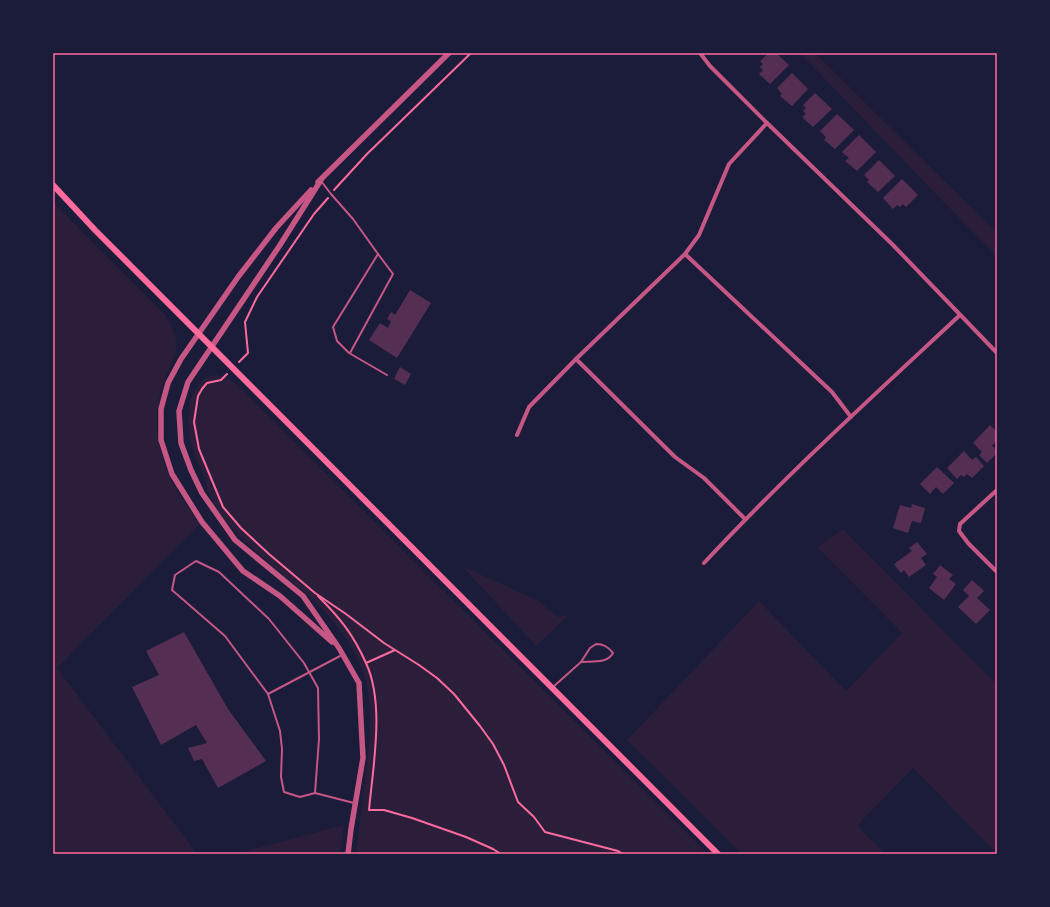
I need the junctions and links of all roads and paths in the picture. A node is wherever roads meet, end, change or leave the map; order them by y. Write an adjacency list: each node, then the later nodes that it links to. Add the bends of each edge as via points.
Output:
1 (449, 53): 5 (street)
2 (471, 53): 7 (path, via 367,154)
3 (700, 53): 4 (street)
4 (767, 123): 9 (street, via 729,164 699,235); 10 (street, via 892,244)
5 (321, 180): 7 (lane); 11 (street, via 276,228); 12 (street)
6 (53, 185): 11 (main road)
7 (331, 194): 8 (lane, via 354,219); 16 (path, via 314,214 257,297 245,322 248,353)
8 (378, 254): 13 (lane, via 393,274); 13 (lane, via 333,326 337,341)
9 (686, 254): 15 (street); 18 (street, via 832,392)
10 (960, 315): 14 (street); 18 (street)
11 (198, 332): 12 (main road); 25 (street, via 168,383 161,409 161,440 172,474 202,522 243,571 280,596)
12 (212, 346): 16 (main road); 25 (street, via 188,382 179,411 181,443 191,470 202,493 235,540 303,596)
13 (349, 353): 17 (lane)
14 (997, 353)
15 (576, 359): 19 (street, via 529,407); 21 (street, via 675,456 704,478)
16 (234, 368): 24 (path, via 221,380 208,384 198,396 194,422 199,449 219,498 229,514 269,554); 31 (main road)
17 (387, 375)
18 (851, 416): 21 (street)
19 (517, 435)
20 (997, 490): 23 (street, via 960,524 959,531)
21 (745, 519): 22 (street)
22 (704, 563)
23 (997, 572)
24 (315, 593): 26 (path); 29 (path, via 349,631)
25 (339, 648): 27 (street)
26 (395, 650): 29 (path); 37 (path, via 437,678 468,710 504,765 518,802 545,832 618,850)
27 (343, 655): 30 (lane); 34 (street, via 359,683 363,758)
28 (581, 662): 28 (lane, via 590,648 596,644 608,647 613,653 605,660); 31 (lane)
29 (366, 663): 36 (path, via 376,698 377,720 368,810 384,810 412,818 466,837)
30 (309, 672): 32 (lane); 32 (lane, via 269,619 218,572 196,561 175,575 172,590 225,636); 33 (lane, via 318,688 319,739)
31 (552, 688): 38 (main road)
32 (268, 694): 33 (lane, via 280,731 281,777 284,792 300,797)
33 (315, 793): 34 (lane)
34 (355, 803): 35 (street)
35 (348, 854)
36 (501, 854)
37 (623, 854)
38 (718, 854)

